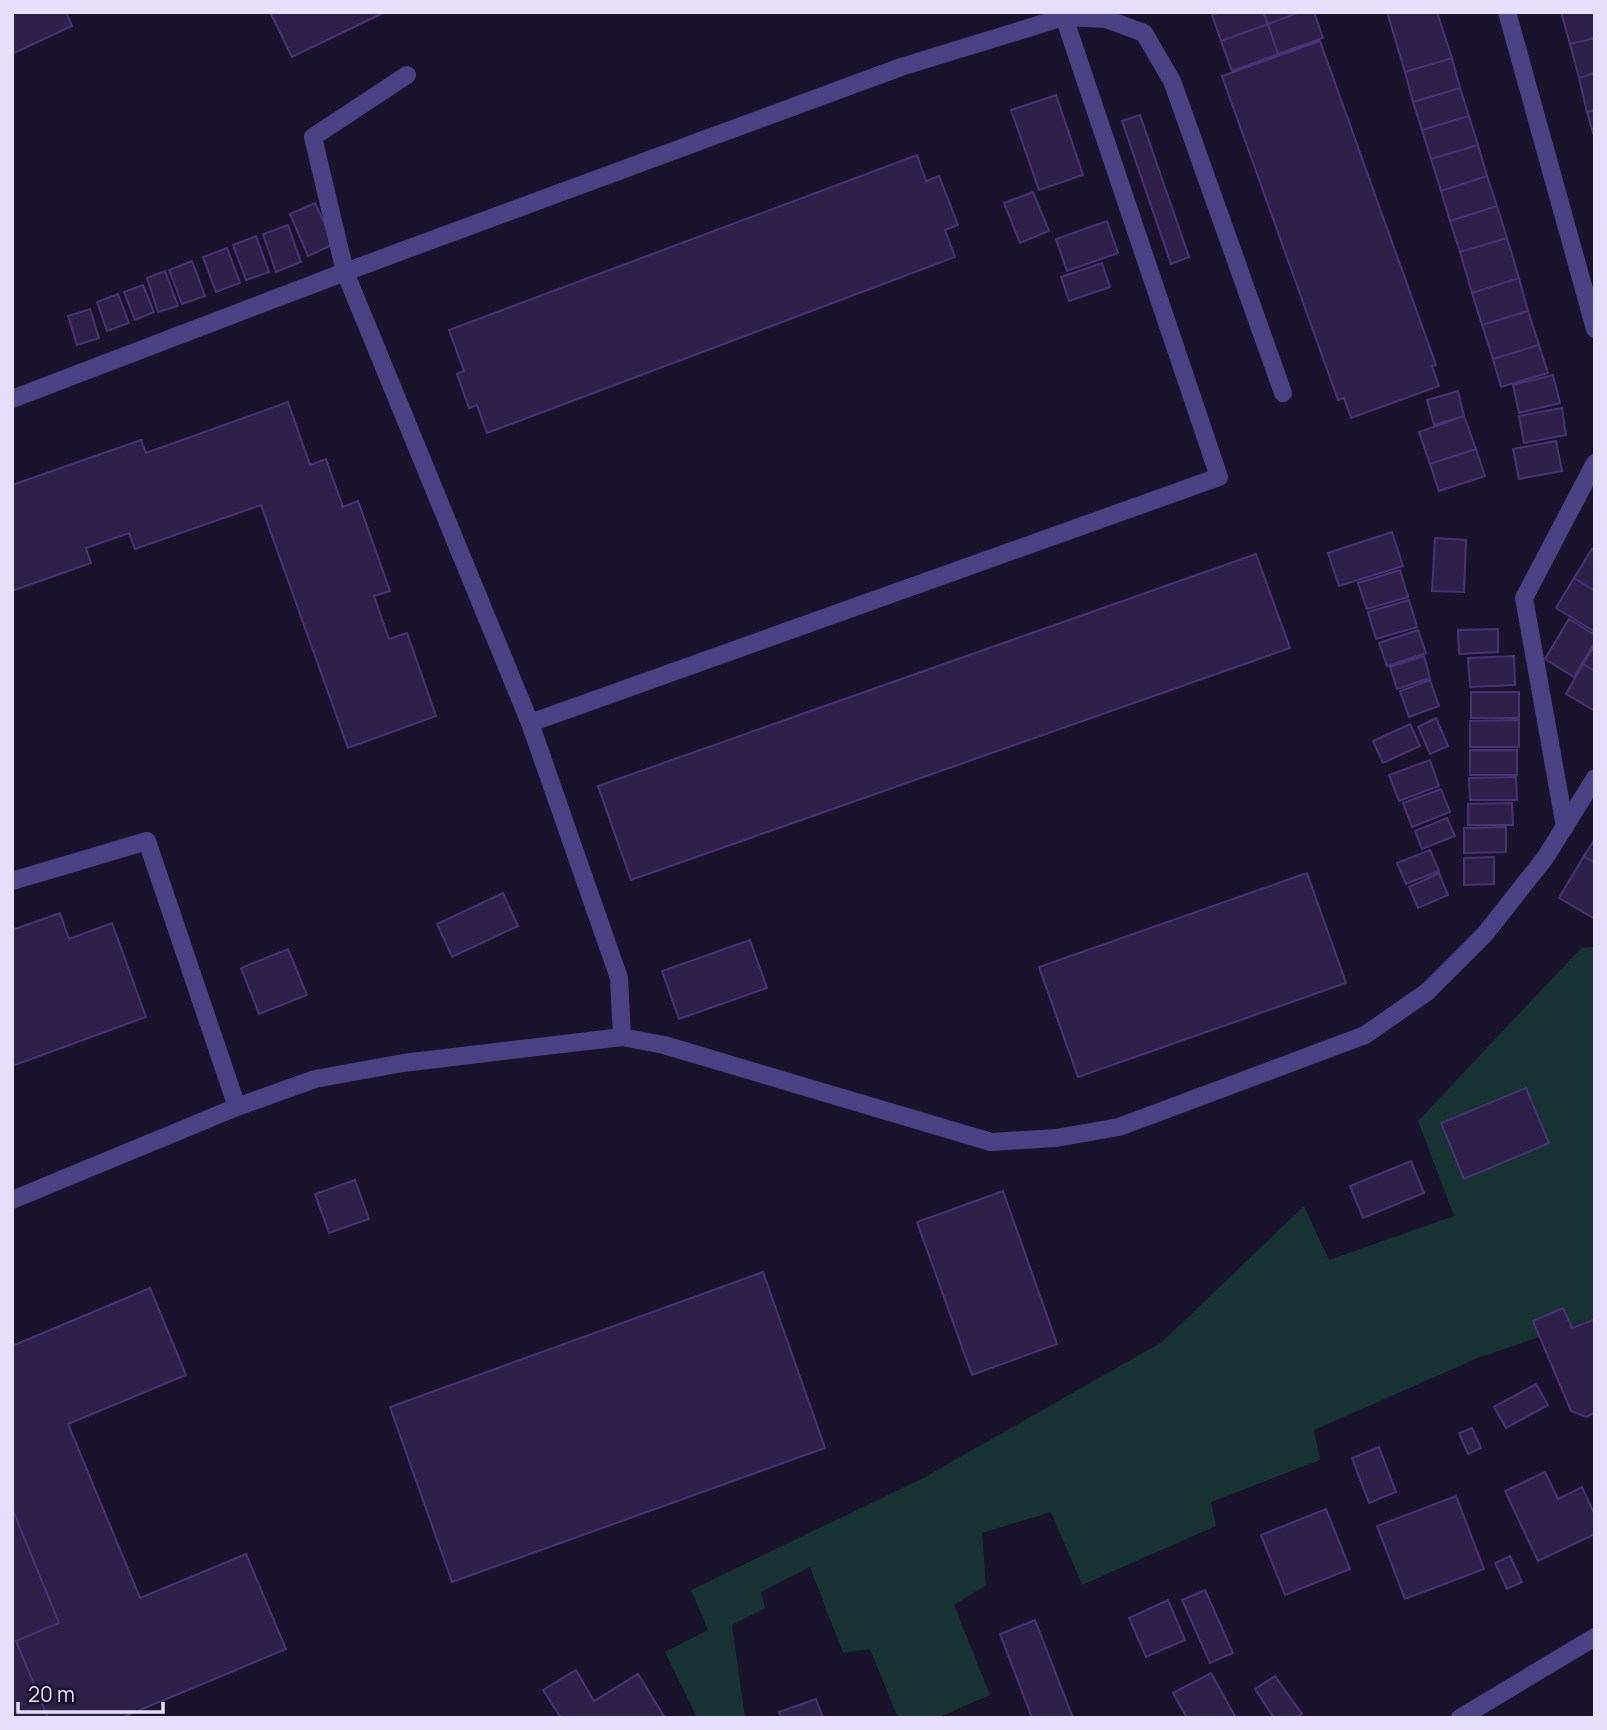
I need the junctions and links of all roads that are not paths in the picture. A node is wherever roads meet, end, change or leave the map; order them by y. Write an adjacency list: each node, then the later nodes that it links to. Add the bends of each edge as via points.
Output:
1 (1507, 12): 5 (street)
2 (1064, 15): 4 (street, via 901,66); 6 (street, via 1106,19 1144,33 1172,80); 9 (street, via 1219,477)
3 (407, 75): 4 (street, via 313,137)
4 (345, 272): 7 (street); 9 (street)
5 (1595, 329)
6 (1283, 394)
7 (12, 399)
8 (1595, 463): 11 (street, via 1524,598)
9 (530, 723): 13 (street, via 619,978)
10 (1595, 778): 11 (street)
11 (1565, 827): 13 (street, via 1486,934 1427,992 1365,1035 1119,1127 1056,1138 991,1142 664,1045)
12 (12, 881): 14 (street, via 147,841)
13 (622, 1037): 14 (street, via 353,1072 315,1079)
14 (237, 1107): 15 (street)
15 (12, 1200)
16 (1595, 1637): 17 (street)
17 (1460, 1718)

